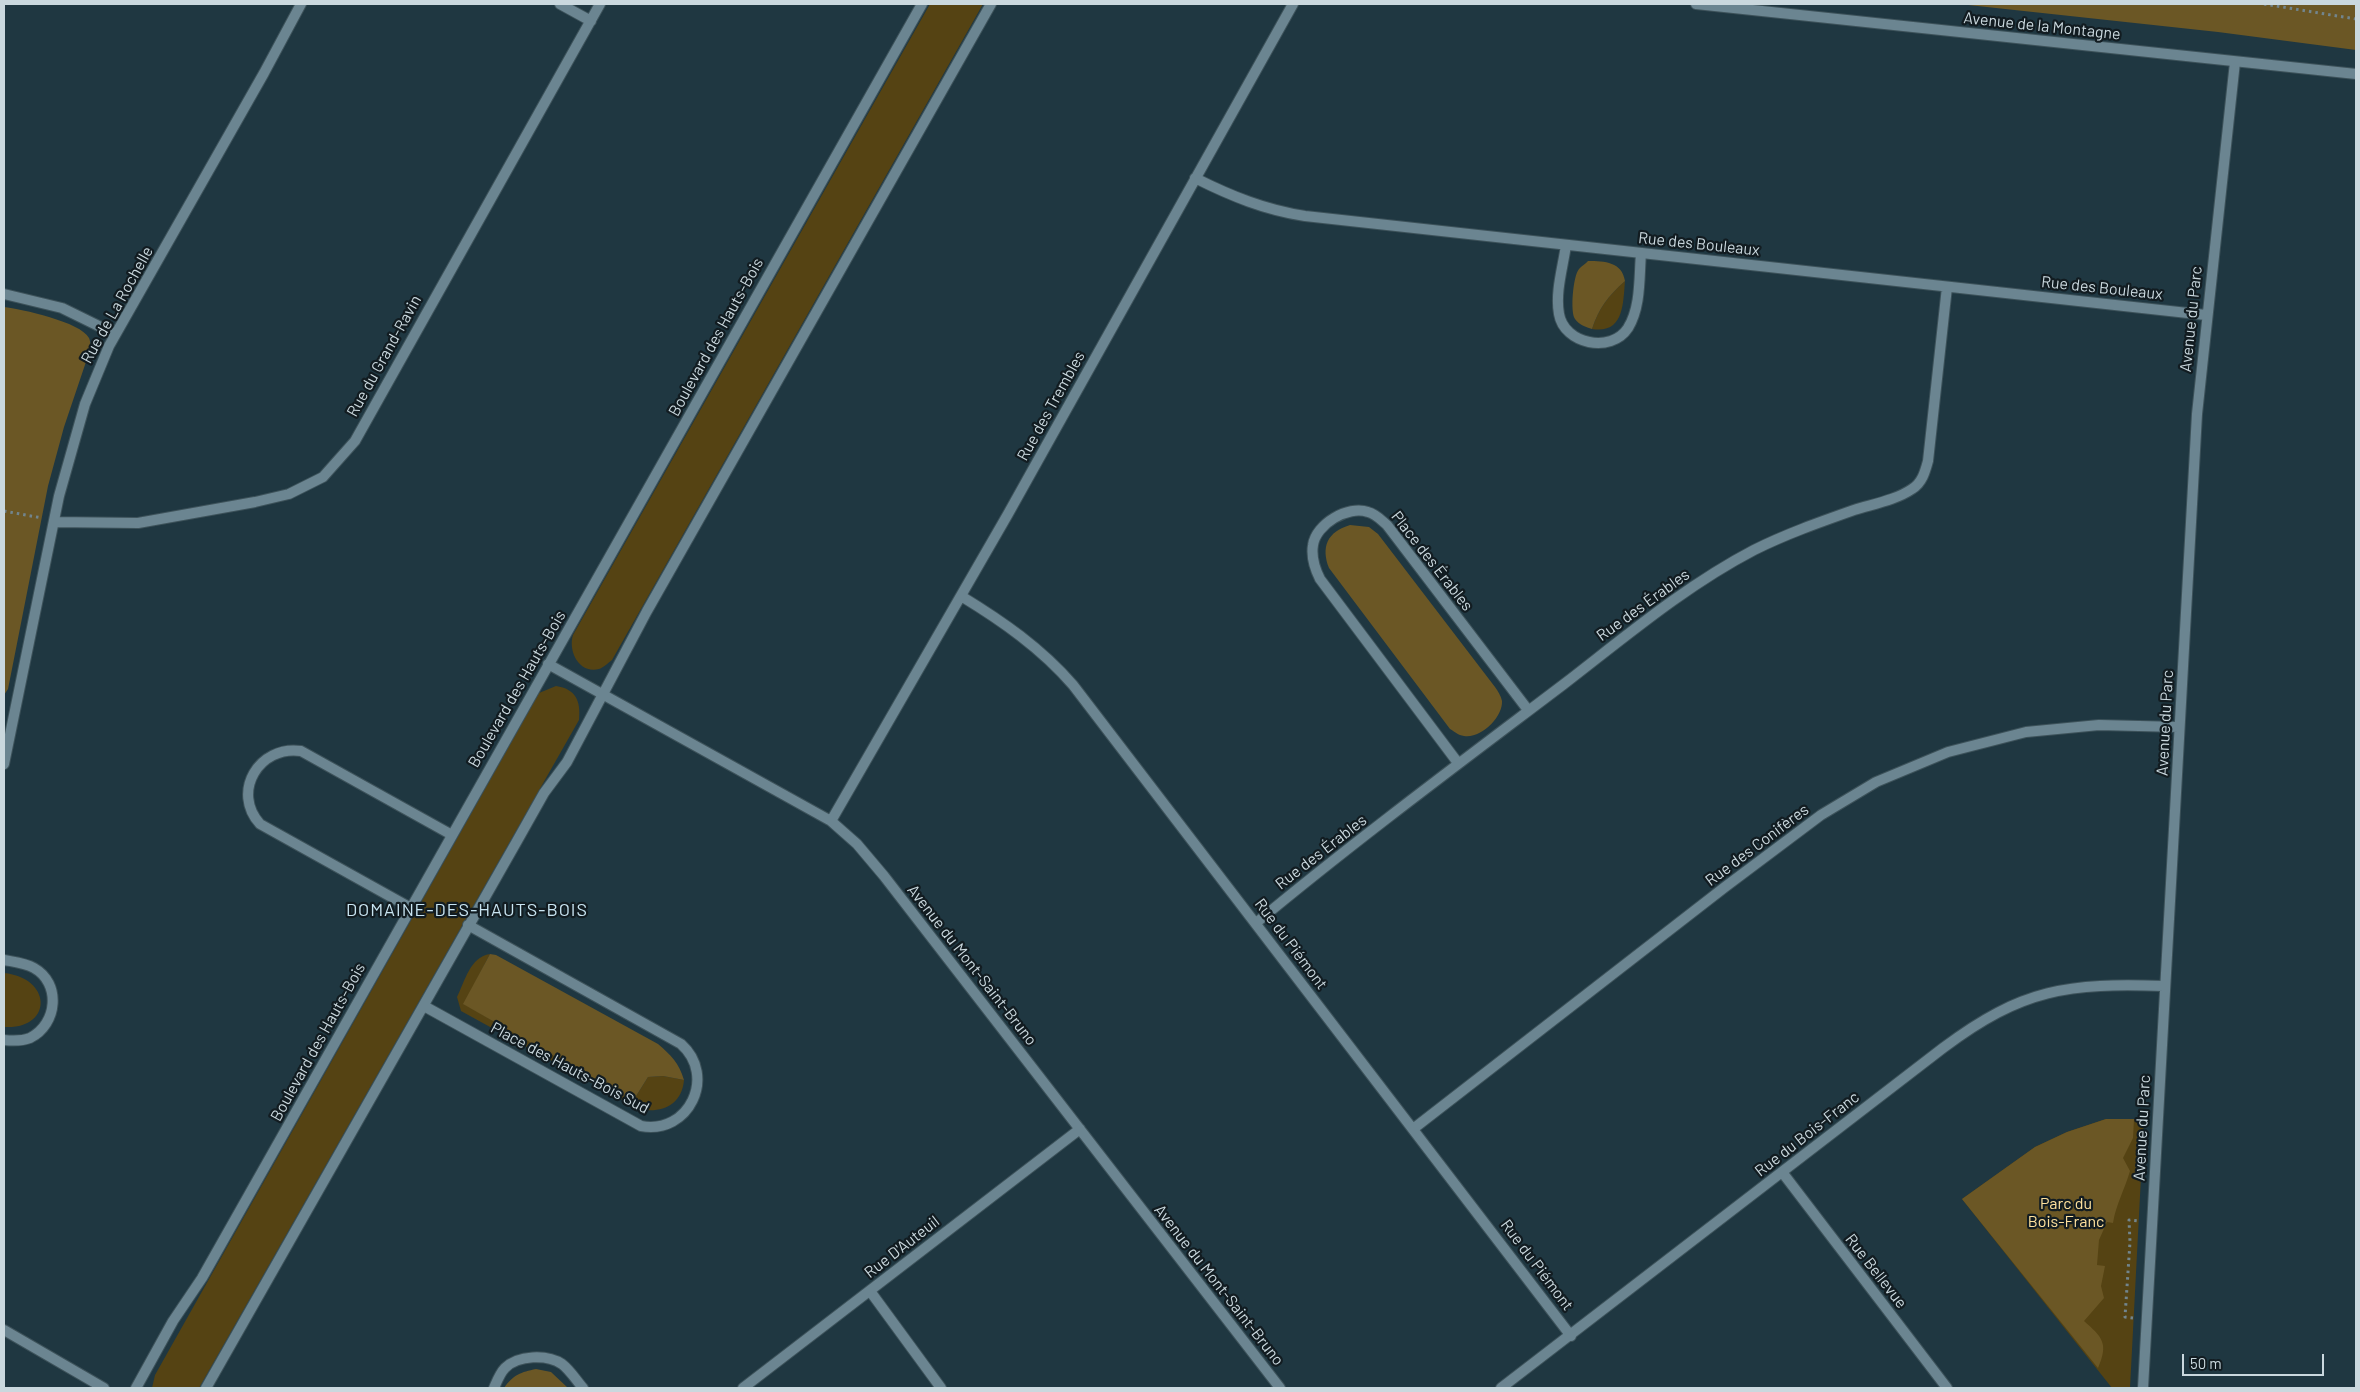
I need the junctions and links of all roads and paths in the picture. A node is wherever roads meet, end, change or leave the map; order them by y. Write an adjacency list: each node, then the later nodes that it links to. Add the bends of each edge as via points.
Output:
1 (301, 4): 19 (street, Rue de La Rochelle)
2 (560, 4): 10 (street)
3 (600, 4): 10 (street, Rue du Grand-Ravin)
4 (922, 4): 24 (street, Boulevard des Hauts-Bois)
5 (991, 4): 25 (street, via 647,611)
6 (1294, 4): 13 (street, Rue des Trembles)
7 (1696, 4): 11 (street, Avenue de la Montagne)
8 (2264, 4): 9 (path)
9 (2356, 19)
10 (591, 21): 22 (street, Rue du Grand-Ravin, via 355,440 333,468 316,482 299,490 255,502 138,523)
11 (2235, 62): 12 (street, Avenue de la Montagne); 18 (street, Avenue du Parc)
12 (2356, 74)
13 (1195, 178): 14 (street, Rue des Bouleaux, via 1242,200 1291,214); 23 (street, Rue des Trembles)
14 (1566, 245): 15 (street, Rue des Bouleaux); 15 (street, via 1558,298 1560,318 1576,338 1594,343 1619,337 1632,320 1637,302)
15 (1641, 253): 16 (street, Rue des Bouleaux)
16 (1947, 287): 18 (street, Rue des Bouleaux); 26 (street, Rue des Érables, via 1928,461 1924,476 1916,486 1901,495 1811,525 1736,560 1665,606)
17 (4, 294): 19 (street, via 62,308)
18 (2206, 315): 28 (street, Avenue du Parc, via 2197,414)
19 (115, 334): 22 (street, Rue de La Rochelle, via 85,404)
20 (4, 512): 21 (path)
21 (42, 518)
22 (54, 522): 27 (street, Rue de La Rochelle)
23 (961, 596): 31 (street, Rue des Trembles); 34 (street, Rue du Piémont, via 1011,628 1056,666 1105,724)
24 (548, 664): 25 (street, Avenue du Mont-Saint-Bruno); 32 (street, Boulevard des Hauts-Bois)
25 (604, 695): 31 (street, Avenue du Mont-Saint-Bruno); 35 (street)
26 (1528, 710): 29 (street, Rue des Érables); 29 (street, Place des Érables, via 1387,525 1376,515 1360,510 1333,519 1320,531 1313,544 1312,559 1320,580)
27 (8, 718): 30 (street, Rue de La Rochelle)
28 (2179, 727): 37 (street, Avenue du Parc); 41 (street, Rue des Conifères, via 2099,724 2026,732 1948,752 1876,782 1821,816 1741,875)
29 (1458, 763): 34 (street, Rue des Érables)
30 (4, 764)
31 (831, 821): 40 (street, Avenue du Mont-Saint-Bruno, via 857,844 884,876)
32 (452, 835): 33 (street, Boulevard des Hauts-Bois); 33 (street, via 301,751 276,754 255,772 249,785 248,803 260,824)
33 (411, 908): 49 (street, Boulevard des Hauts-Bois, via 202,1278 173,1321)
34 (1256, 923): 41 (street, Rue du Piémont)
35 (468, 925): 38 (street); 38 (street, Place des Hauts-Bois Sud, via 681,1044 693,1060 697,1074 693,1100 686,1113 666,1125 641,1126)
36 (4, 960): 39 (street, via 28,966 40,974 50,986 53,1004 49,1019 34,1036)
37 (2164, 986): 42 (street, Rue du Bois-Franc, via 2113,984 2062,989 1996,1012 1956,1038); 43 (street, Avenue du Parc)
38 (424, 1006): 50 (street)
39 (4, 1040)
40 (1080, 1129): 44 (street, Rue D'Auteuil); 55 (street, Avenue du Mont-Saint-Bruno)
41 (1413, 1129): 47 (street, Rue du Piémont)
42 (1782, 1172): 47 (street, Rue du Bois-Franc); 57 (street, Rue Bellevue)
43 (2152, 1223): 45 (street, Avenue du Parc); 45 (path, via 2129,1220 2128,1225 2130,1242 2125,1317)
44 (870, 1291): 53 (street, Rue D'Auteuil); 54 (street)
45 (2147, 1319): 58 (street, Avenue du Parc)
46 (4, 1330): 48 (street)
47 (1571, 1336): 56 (street, Rue du Bois-Franc)
48 (104, 1388)
49 (136, 1388)
50 (206, 1388)
51 (494, 1388): 52 (street, via 508,1366 536,1357 561,1363)
52 (583, 1388)
53 (743, 1388)
54 (941, 1388)
55 (1280, 1388)
56 (1501, 1388)
57 (1947, 1388)
58 (2143, 1388)

